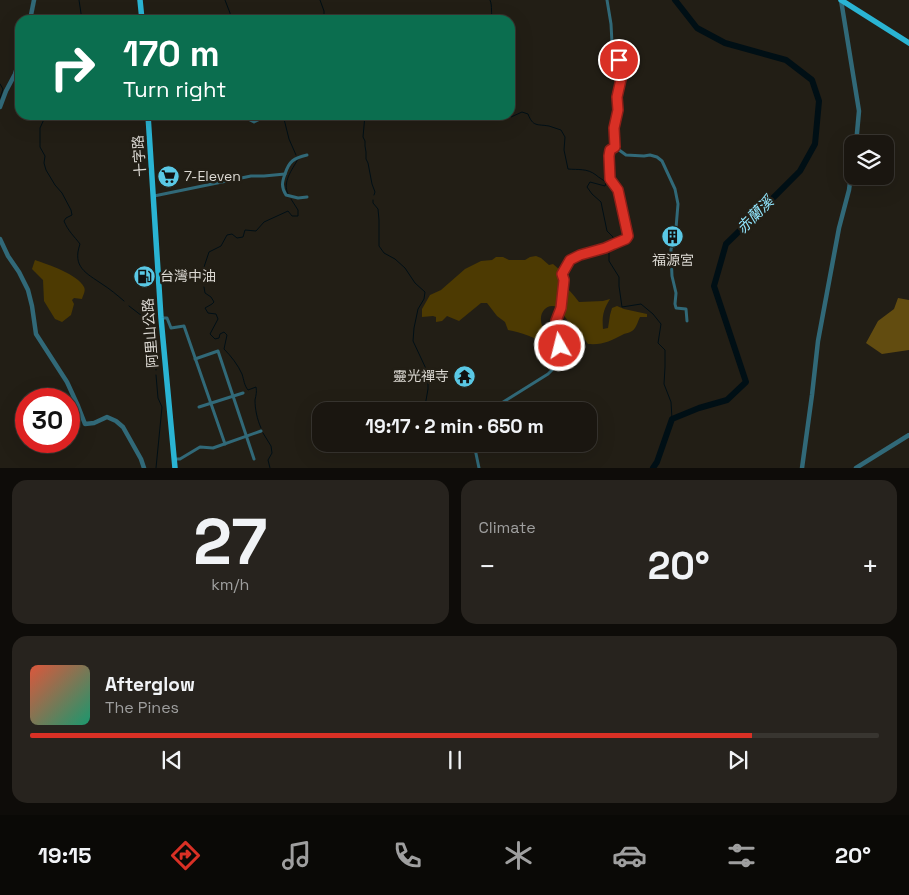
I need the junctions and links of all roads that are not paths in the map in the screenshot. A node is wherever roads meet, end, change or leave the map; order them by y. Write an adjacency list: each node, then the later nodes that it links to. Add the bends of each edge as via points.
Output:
1 (34, 0): 6 (street)
2 (140, 0): 7 (main road)
3 (607, 0): 14 (street, via 614,54 624,66 617,97)
4 (841, 0): 9 (main road); 13 (street, via 858,111)
5 (847, 0): 8 (main road)
6 (31, 15)
7 (142, 15)
8 (909, 39)
9 (909, 43)
10 (15, 74): 11 (street)
11 (0, 107)
12 (148, 120): 18 (main road, 十字路)
13 (857, 135)
14 (615, 147): 22 (street, via 626,155 657,157 675,189 678,204 675,240 671,249 672,276 676,308 686,310); 26 (street, via 609,156 610,179 618,190 628,236 570,260 562,274 561,308 556,321 562,355 560,361 548,374)
15 (307, 155): 16 (street, via 288,165)
16 (285, 174): 18 (street, via 245,177); 19 (street, via 282,189 286,195)
17 (850, 185): 39 (street, via 838,228 818,341)
18 (154, 196): 21 (main road, 阿里山公路)
19 (307, 196)
20 (0, 238): 36 (street, via 28,290 36,334 67,382 85,424 107,418 116,421)
21 (161, 318): 23 (street, via 167,318 171,328 184,326); 34 (main road, 阿里山公路)
22 (688, 321)
23 (195, 359): 25 (street, via 218,351); 27 (street)
24 (243, 393): 25 (street)
25 (233, 396): 27 (street); 31 (street)
26 (503, 402)
27 (211, 404): 28 (street); 32 (street)
28 (199, 407)
29 (261, 431): 31 (street)
30 (909, 435): 40 (street)
31 (246, 436): 32 (street); 35 (street)
32 (225, 444): 34 (street, via 213,448 200,447 180,459)
33 (476, 452): 38 (street)
34 (174, 459): 37 (main road, 阿里山公路)
35 (254, 460)
36 (144, 468)
37 (175, 468)
38 (479, 468)
39 (802, 468)
40 (856, 468)

